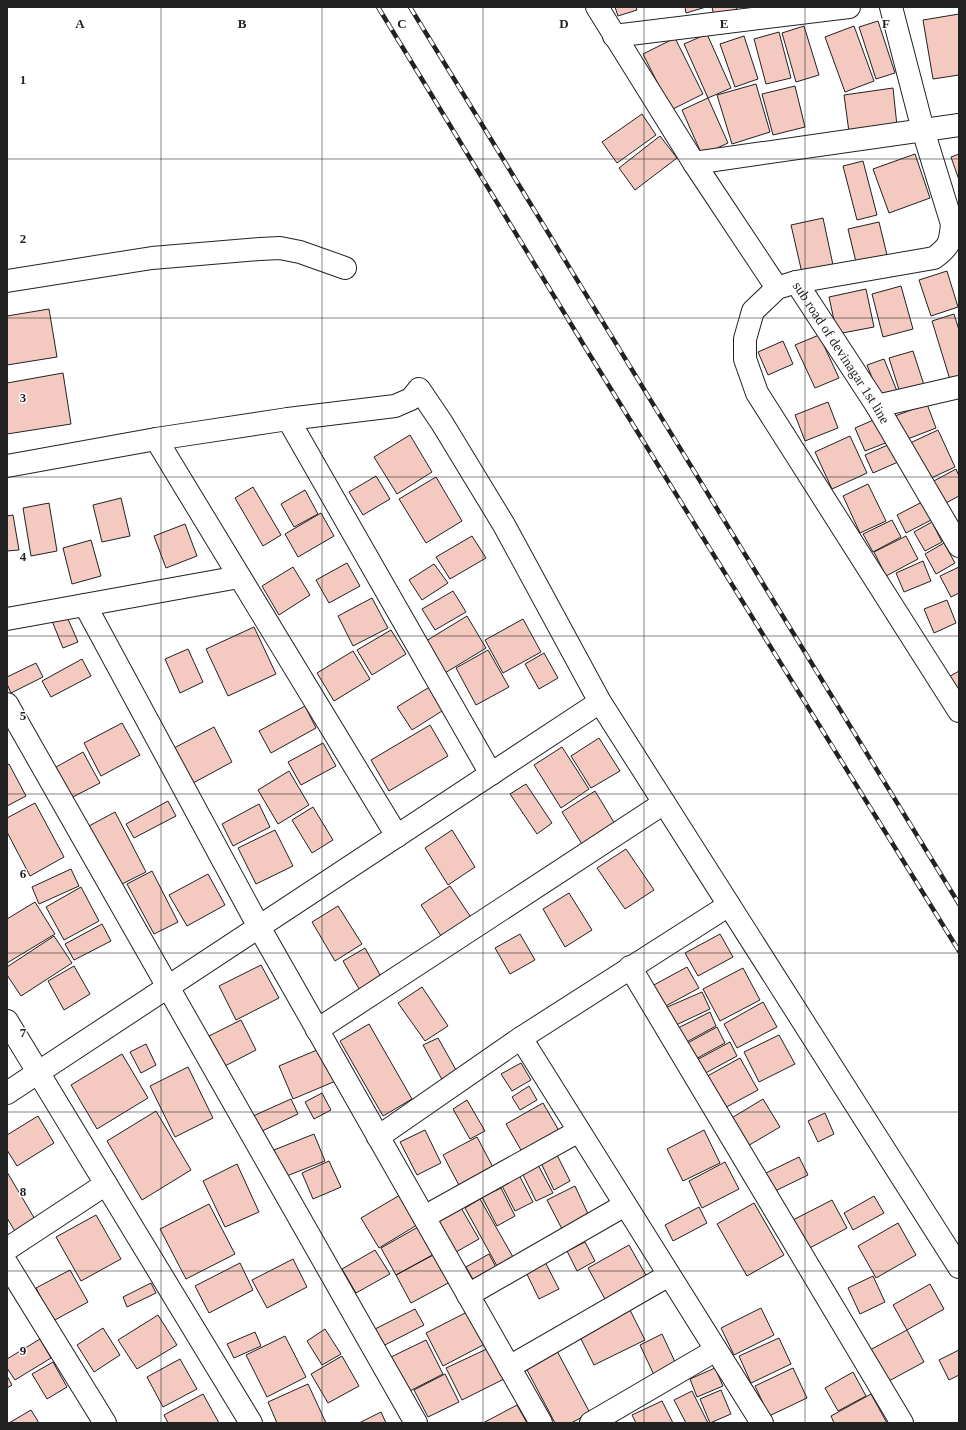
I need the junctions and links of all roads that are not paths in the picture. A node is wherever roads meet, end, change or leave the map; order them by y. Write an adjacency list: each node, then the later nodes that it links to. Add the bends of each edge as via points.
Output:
1 (597, 7): 4 (street)
2 (849, 7): 4 (street)
3 (891, 7): 6 (street, sub road of devinagar 1st line)
4 (614, 36): 7 (street)
5 (959, 125): 6 (street)
6 (923, 130): 7 (street); 10 (street, sub road of devinagar 1st line, via 952,224 946,249 934,258)
7 (694, 163): 10 (street)
8 (345, 268): 9 (street, via 300,252 280,248 152,258)
9 (7, 281)
10 (786, 285): 12 (street, sub road of devinagar 1st line); 22 (street, via 753,311 745,339 745,358 757,393)
11 (959, 387): 12 (street)
12 (877, 406): 16 (street, sub road of devinagar 1st line)
13 (288, 419): 14 (street); 20 (street, via 395,406 411,399 419,389 504,525); 23 (street)
14 (156, 439): 15 (street); 17 (street)
15 (7, 466)
16 (959, 546)
17 (239, 577): 18 (street); 25 (street)
18 (85, 605): 19 (street); 27 (street)
19 (7, 619)
20 (600, 702): 23 (street); 24 (street)
21 (7, 704): 29 (street)
22 (959, 711)
23 (491, 774): 25 (street)
24 (664, 803): 26 (street); 31 (street)
25 (397, 836): 27 (street)
26 (729, 905): 28 (street); 42 (street)
27 (259, 927): 29 (street); 31 (street)
28 (630, 967): 32 (street); 53 (street)
29 (168, 987): 33 (street); 49 (street)
30 (7, 1021): 33 (street)
31 (317, 1030): 36 (street)
32 (521, 1038): 35 (street); 36 (street)
33 (38, 1073): 34 (street); 37 (street)
34 (7, 1093)
35 (579, 1131): 38 (street); 39 (street)
36 (378, 1137): 39 (street)
37 (106, 1184): 40 (street); 48 (street)
38 (625, 1205): 43 (street); 44 (street)
39 (424, 1218): 44 (street)
40 (7, 1249)
41 (7, 1264): 47 (street)
42 (959, 1267)
43 (669, 1275): 45 (street); 46 (street)
44 (468, 1295): 46 (street)
45 (716, 1350): 51 (street); 52 (street)
46 (509, 1367): 50 (street)
47 (105, 1423)
48 (251, 1423)
49 (416, 1423)
50 (541, 1423)
51 (591, 1423)
52 (762, 1423)
53 (902, 1423)

